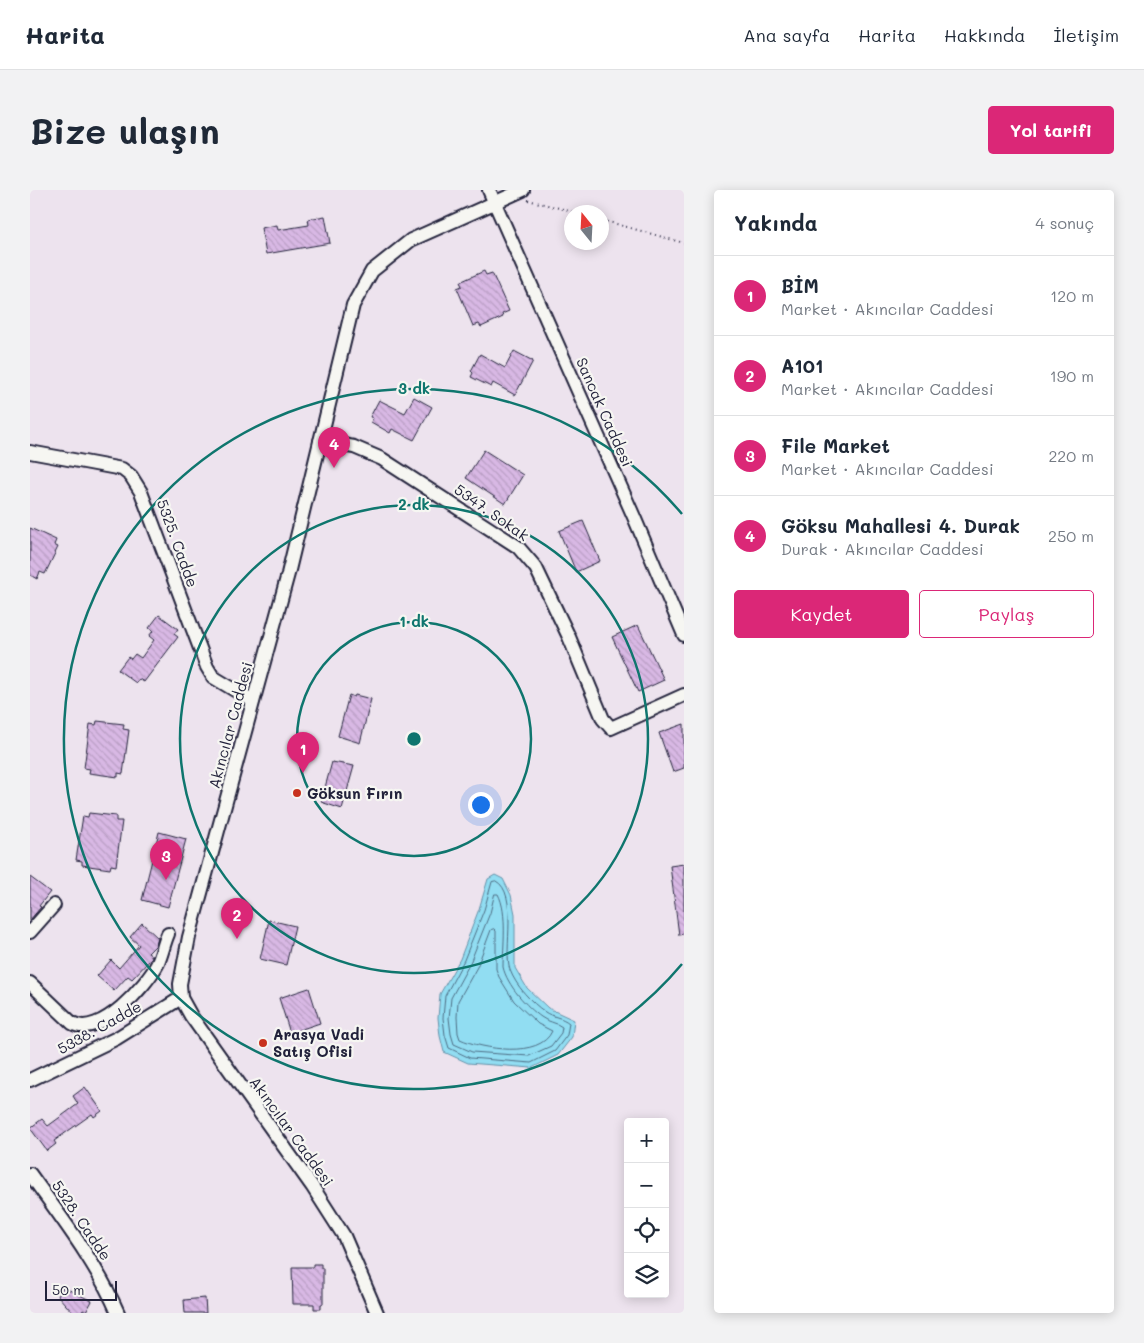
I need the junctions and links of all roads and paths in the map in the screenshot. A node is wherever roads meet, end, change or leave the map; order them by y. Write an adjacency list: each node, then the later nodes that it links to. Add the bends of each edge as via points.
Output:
1 (489, 190): 3 (street, Sancak Caddesi)
2 (517, 193): 3 (street, Akıncılar Caddesi); 4 (path)
3 (495, 202): 7 (street, Akıncılar Caddesi, via 411,240 372,271 352,305); 9 (street, Sancak Caddesi)
4 (564, 209)
5 (609, 222): 6 (path)
6 (684, 243)
7 (320, 441): 10 (street, 5347. Sokak, via 354,447 382,459 518,547 536,568 603,719 611,728); 11 (street, Akıncılar Caddesi)
8 (30, 452): 11 (street, 5325. Cadde, via 122,469 131,476 141,492 207,667 213,677)
9 (684, 635)
10 (684, 695)
11 (253, 701): 16 (street, Akıncılar Caddesi, via 189,937 180,984)
12 (54, 905): 13 (street)
13 (30, 932)
14 (168, 934): 17 (street, via 157,964 134,996)
15 (30, 983): 17 (street, via 72,1024 77,1027)
16 (181, 998): 18 (street, 5338. Cadde); 22 (street, Akıncılar Caddesi, via 344,1236)
17 (92, 1025): 18 (street)
18 (103, 1044): 19 (street, 5338. Cadde)
19 (30, 1080)
20 (30, 1174): 21 (street, 5328. Cadde, via 86,1251)
21 (118, 1313)
22 (377, 1313)

